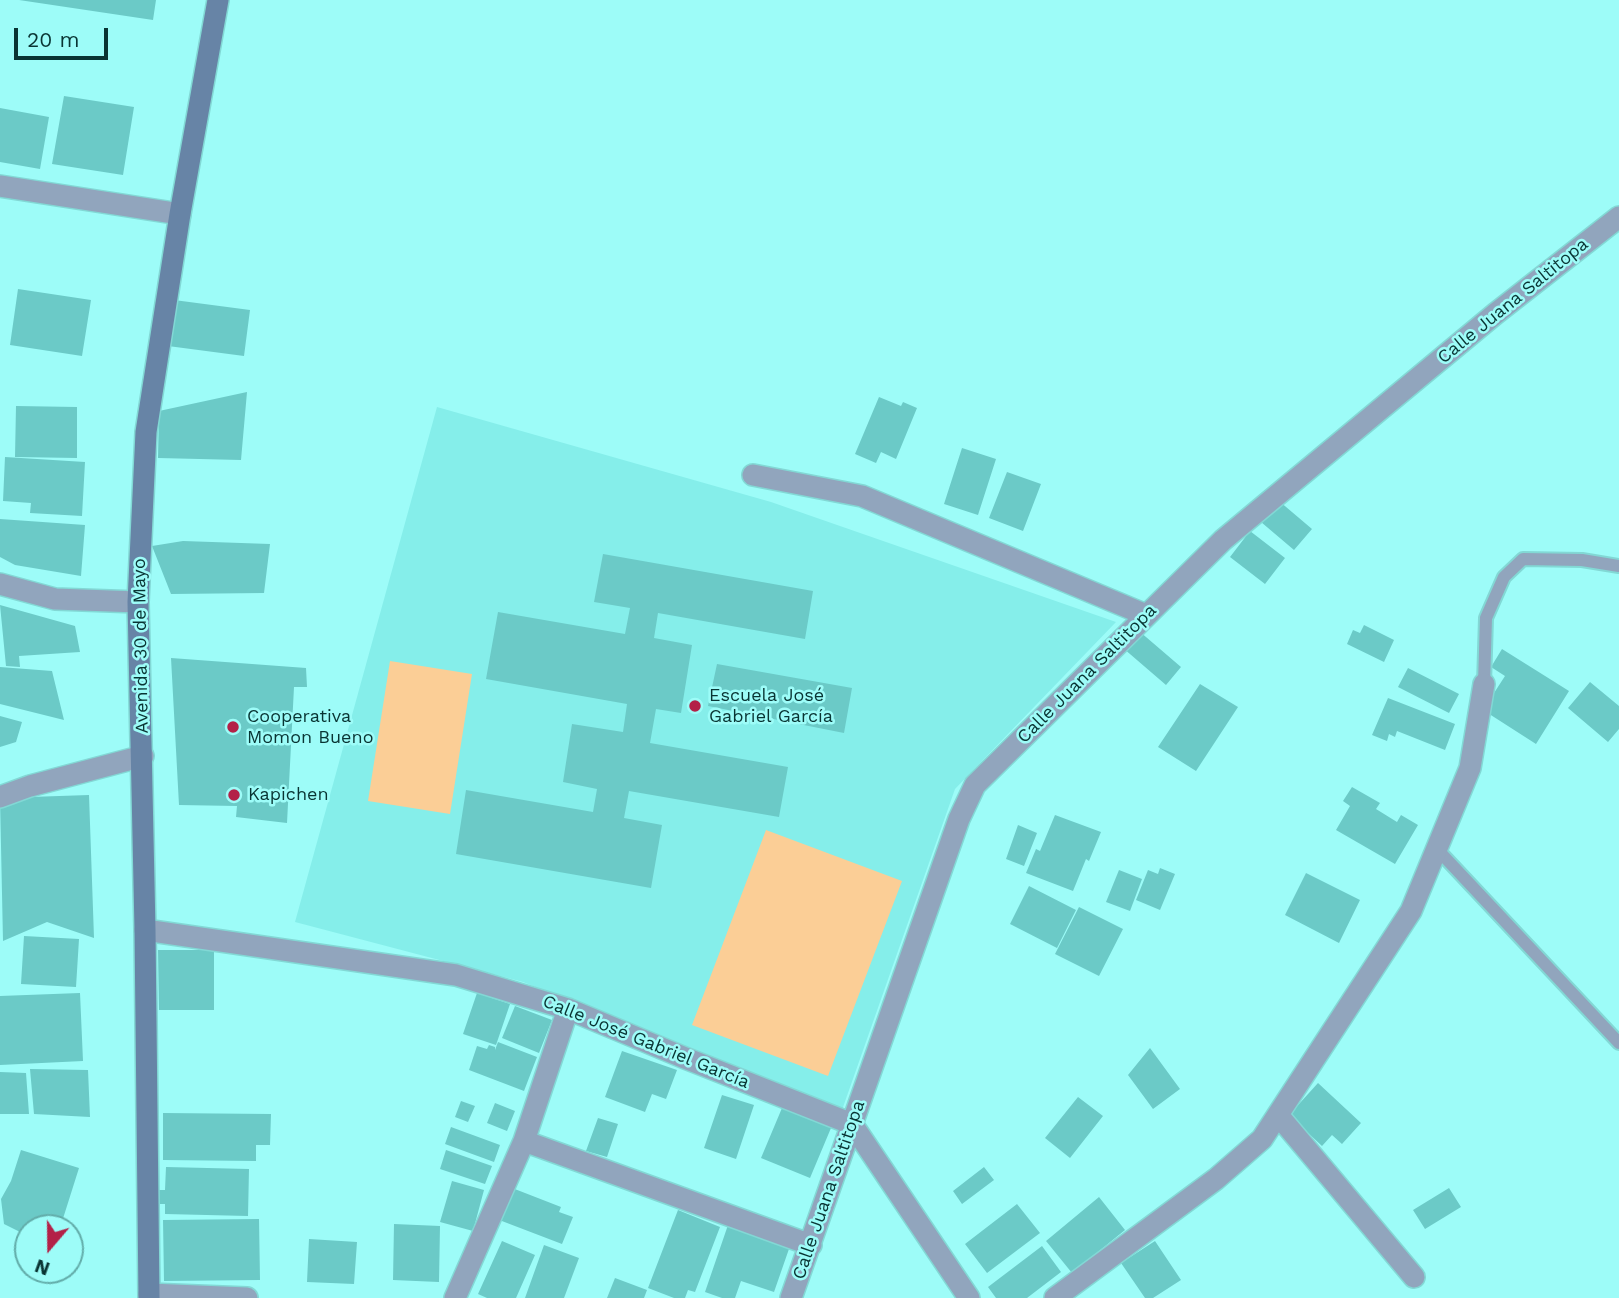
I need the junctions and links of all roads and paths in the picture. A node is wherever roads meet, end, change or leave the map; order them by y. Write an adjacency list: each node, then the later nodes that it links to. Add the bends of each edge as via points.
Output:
1 (218, 0): 3 (main road, Avenida 30 de Mayo)
2 (0, 186): 3 (street)
3 (180, 214): 8 (main road, Avenida 30 de Mayo, via 146,432)
4 (1619, 216): 9 (street, Calle Juana Saltitopa, via 1223,540)
5 (753, 475): 9 (street, via 862,496)
6 (1619, 566): 10 (lane, via 1523,559 1504,577 1486,618)
7 (0, 584): 8 (street, via 55,599)
8 (138, 602): 11 (main road, Avenida 30 de Mayo)
9 (1146, 615): 18 (street, Calle Juana Saltitopa, via 975,785)
10 (1484, 684): 13 (street, via 1470,768)
11 (143, 756): 12 (street); 14 (main road, Avenida 30 de Mayo)
12 (0, 797)
13 (1437, 849): 16 (lane); 17 (street, via 1411,911)
14 (145, 930): 15 (street, Calle José Gabriel García, via 456,975); 22 (main road, Avenida 30 de Mayo)
15 (568, 1009): 18 (street, Calle José Gabriel García); 19 (street)
16 (1619, 1043)
17 (1278, 1115): 21 (street); 27 (street, via 1262,1139 1216,1179)
18 (852, 1124): 20 (street, Calle Juana Saltitopa); 26 (street)
19 (524, 1141): 20 (street); 24 (street)
20 (811, 1245): 25 (street, Calle Juana Saltitopa)
21 (1413, 1277)
22 (149, 1296): 23 (street)
23 (247, 1298)
24 (455, 1298)
25 (791, 1298)
26 (969, 1298)
27 (1055, 1298)

